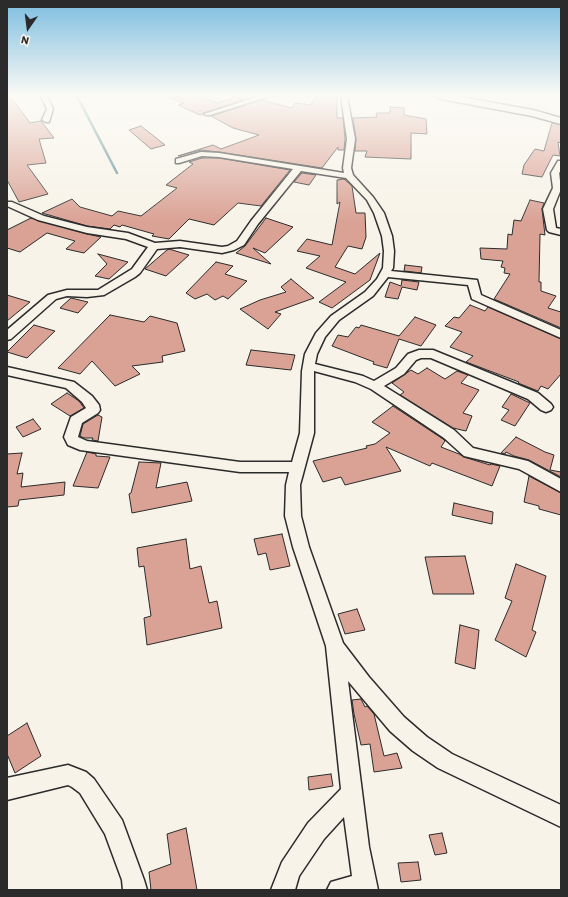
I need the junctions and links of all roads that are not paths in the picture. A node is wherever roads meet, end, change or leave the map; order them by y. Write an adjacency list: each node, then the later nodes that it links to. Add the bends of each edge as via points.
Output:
1 (351, 138): 5 (street, via 347,168)
2 (179, 161): 4 (street, via 201,154 219,155)
3 (561, 163): 7 (street, via 555,173 558,188 548,209 552,230)
4 (299, 168): 5 (street); 8 (street, via 241,243 236,246 217,250 180,244)
5 (349, 176): 9 (street, via 379,213 389,252)
6 (8, 203): 8 (street, via 40,218 87,230 128,236)
7 (561, 232)
8 (154, 246): 11 (street, via 131,275 100,293 67,293 52,296)
9 (385, 274): 10 (street, via 473,282 476,297); 12 (street, via 369,294 335,318 320,336)
10 (561, 334)
11 (7, 336)
12 (308, 366): 14 (street, via 359,379); 16 (street, via 308,433)
13 (7, 372): 16 (street, via 70,386 88,399 93,410 76,420 71,437 73,442 85,446 240,467)
14 (375, 386): 15 (street, via 400,371 412,357 433,354 534,396); 17 (street, via 449,434 469,452 523,465)
15 (546, 407)
16 (298, 467): 18 (street, via 293,485 293,516 301,548)
17 (561, 486)
18 (335, 646): 20 (street); 21 (street, via 362,684 397,724 420,744 445,761)
19 (7, 789): 23 (street, via 68,775 79,779 87,786 114,828)
20 (352, 793): 22 (street, via 358,847); 24 (street, via 316,831 290,870)
21 (561, 816)
22 (366, 887): 25 (street)
23 (135, 890)
24 (283, 890)
25 (340, 890)

